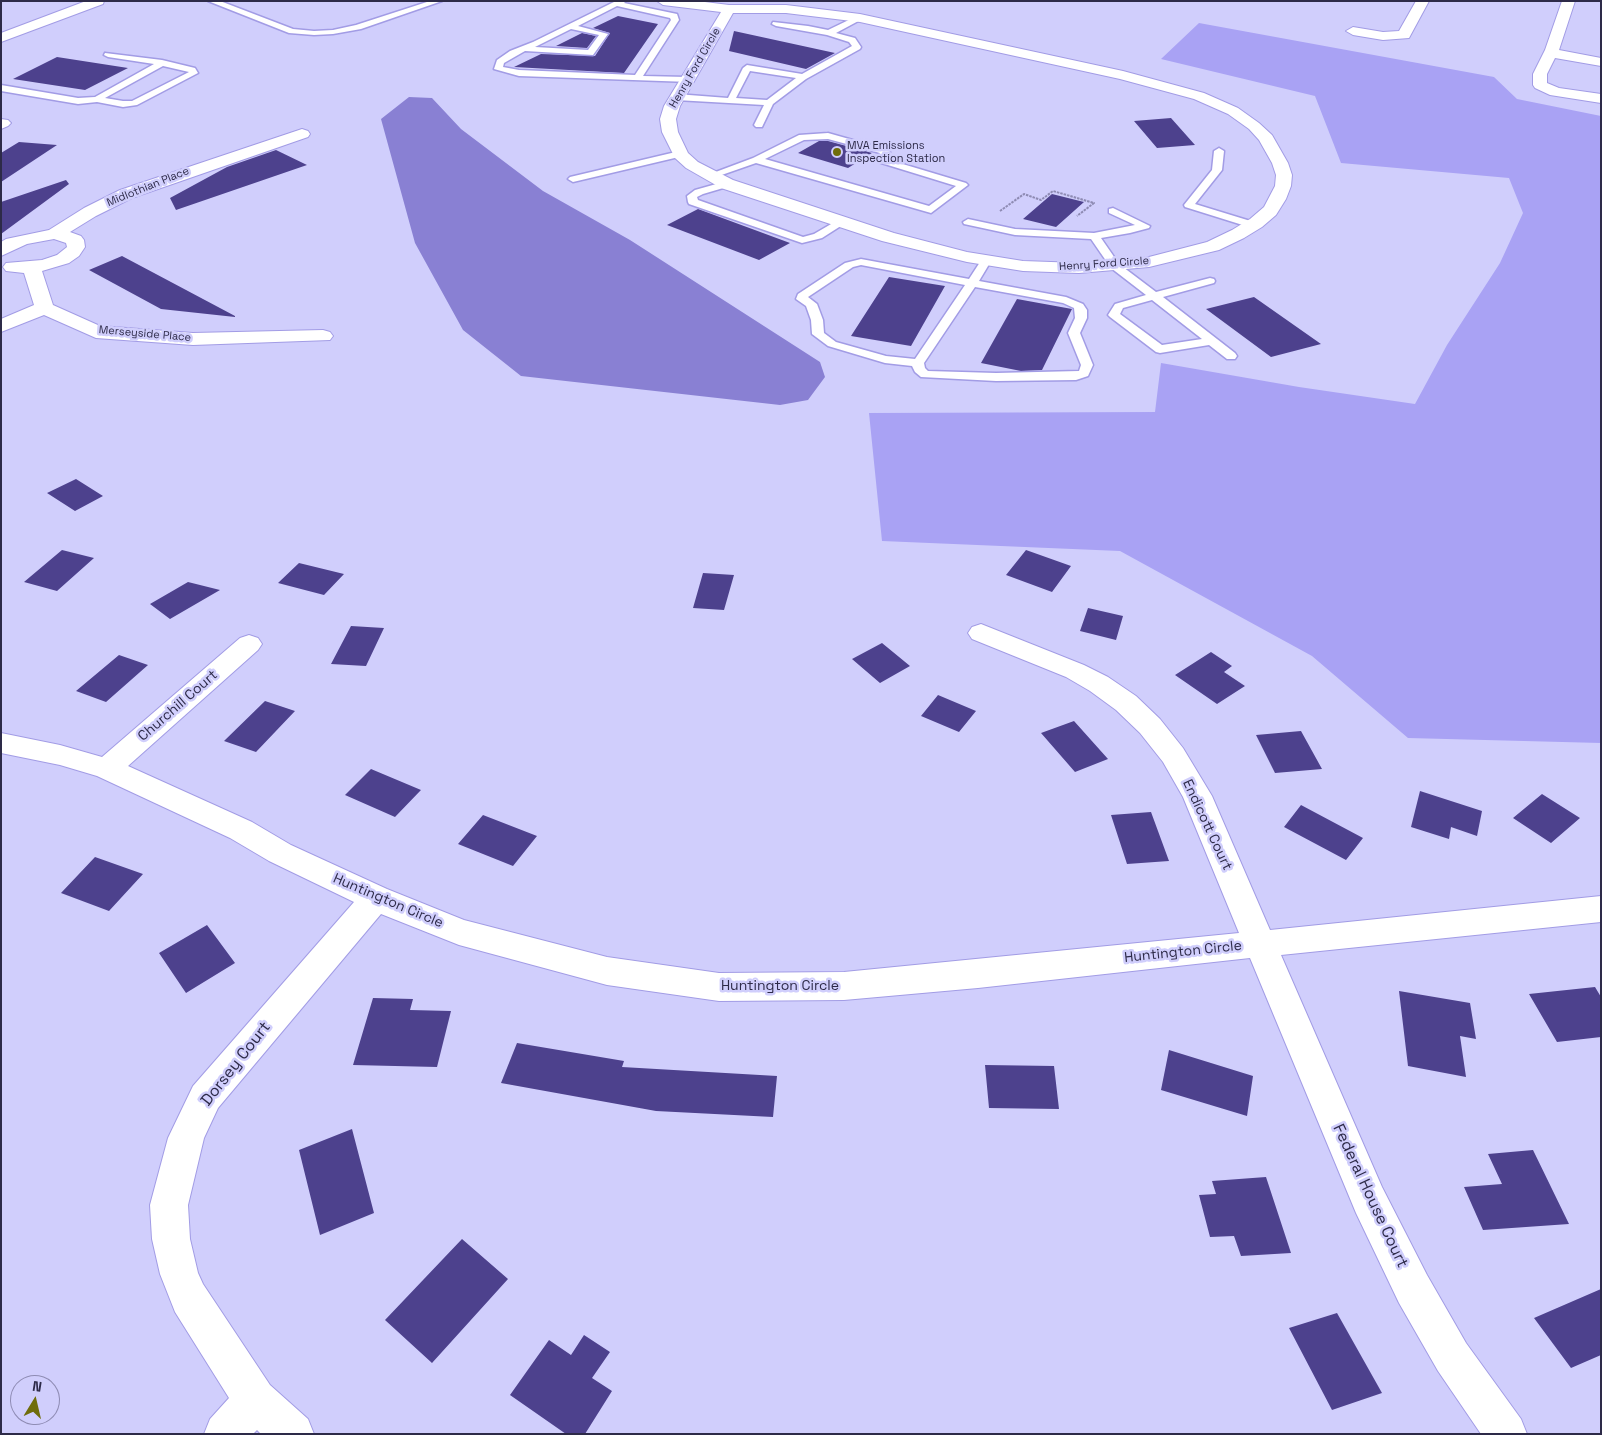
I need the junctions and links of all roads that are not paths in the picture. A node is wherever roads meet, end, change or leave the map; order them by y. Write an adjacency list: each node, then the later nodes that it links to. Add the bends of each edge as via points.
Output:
1 (98, 1): 14 (street)
2 (212, 1): 3 (lane, via 292,32 314,33 358,28)
3 (438, 1)
4 (663, 1): 8 (street, Henry Ford Circle)
5 (1423, 1): 12 (street, via 1404,35 1383,36)
6 (1569, 1): 16 (street, via 1561,39)
7 (619, 3): 11 (lane); 21 (lane, via 674,16 675,20)
8 (729, 9): 9 (street, Henry Ford Circle, via 786,9); 22 (street, Henry Ford Circle)
9 (860, 18): 13 (lane); 40 (street, Henry Ford Circle, via 1161,84 1233,111 1266,138 1284,175 1283,186 1270,211)
10 (776, 24): 13 (lane)
11 (571, 26): 15 (lane); 15 (lane, via 604,34 590,53)
12 (1353, 31)
13 (829, 33): 20 (lane, via 852,40 857,46)
14 (1, 38)
15 (525, 49): 21 (lane, via 500,62 498,69 519,73)
16 (1550, 53): 18 (street); 26 (street, via 1540,74 1540,85 1555,92)
17 (108, 55): 19 (lane)
18 (1601, 62)
19 (162, 63): 25 (lane); 25 (lane, via 194,73 134,104)
20 (803, 77): 27 (lane, via 747,68); 28 (lane)
21 (637, 78): 22 (lane)
22 (687, 80): 24 (street, Henry Ford Circle)
23 (1, 88): 25 (lane, via 78,101)
24 (676, 96): 27 (lane); 32 (street, Henry Ford Circle, via 668,120)
25 (97, 99)
26 (1601, 99)
27 (731, 100): 28 (lane)
28 (769, 103): 29 (lane)
29 (759, 125)
30 (302, 134): 41 (street, Midlothian Place, via 126,194)
31 (1219, 151): 40 (lane, via 1218,170 1188,205)
32 (680, 154): 34 (street, Henry Ford Circle); 35 (lane)
33 (756, 160): 33 (lane, via 931,210 963,184 881,160 885,152 828,136 802,137); 34 (lane)
34 (710, 176): 36 (street, Henry Ford Circle)
35 (573, 179)
36 (727, 184): 38 (street, Henry Ford Circle); 38 (lane, via 699,192 692,196 693,202 802,240 818,236)
37 (1113, 211): 42 (lane, via 1145,226)
38 (842, 222): 44 (street, Henry Ford Circle, via 936,250)
39 (968, 222): 42 (lane, via 1015,232)
40 (1253, 225): 46 (street, Henry Ford Circle, via 1213,246 1149,262)
41 (54, 234): 43 (street, Midlothian Place, via 24,239); 47 (street, via 75,240 73,252 63,259)
42 (1094, 236): 46 (lane)
43 (1, 251)
44 (986, 260): 46 (street, Henry Ford Circle, via 1042,268); 49 (lane)
45 (1, 263): 47 (street)
46 (1115, 266): 50 (lane)
47 (32, 268): 51 (street)
48 (1210, 281): 50 (lane)
49 (972, 283): 56 (lane); 56 (lane, via 855,262 802,296 811,304 818,334 832,344 885,359); 56 (lane, via 1066,300 1079,306 1081,318 1074,333 1087,365 1084,373 1039,377 940,375 925,374)
50 (1154, 296): 54 (lane); 54 (lane, via 1119,306 1114,315 1160,349)
51 (44, 308): 52 (street); 53 (street, Merseyside Place, via 96,332 193,339)
52 (1, 326)
53 (323, 336)
54 (1211, 341): 55 (lane)
55 (1230, 356)
56 (918, 363)
57 (981, 633): 63 (street, Endicott Court, via 1099,684 1150,726 1173,755 1196,796)
58 (250, 644): 60 (street, Churchill Court)
59 (1, 744): 60 (street, Huntington Circle, via 60,754)
60 (107, 769): 61 (street, Huntington Circle, via 241,830 280,853)
61 (376, 898): 63 (street, Huntington Circle, via 459,932 526,951 614,972 719,987 844,986); 64 (street, Dorsey Court, via 205,1097 186,1138 169,1205 175,1257 189,1298)
62 (1601, 909): 63 (street, Huntington Circle)
63 (1259, 944): 67 (street, Federal House Court, via 1369,1200 1409,1280 1452,1357)
64 (254, 1400): 65 (street); 66 (street, Dorsey Court)
65 (226, 1434)
66 (293, 1434)
67 (1506, 1434)

